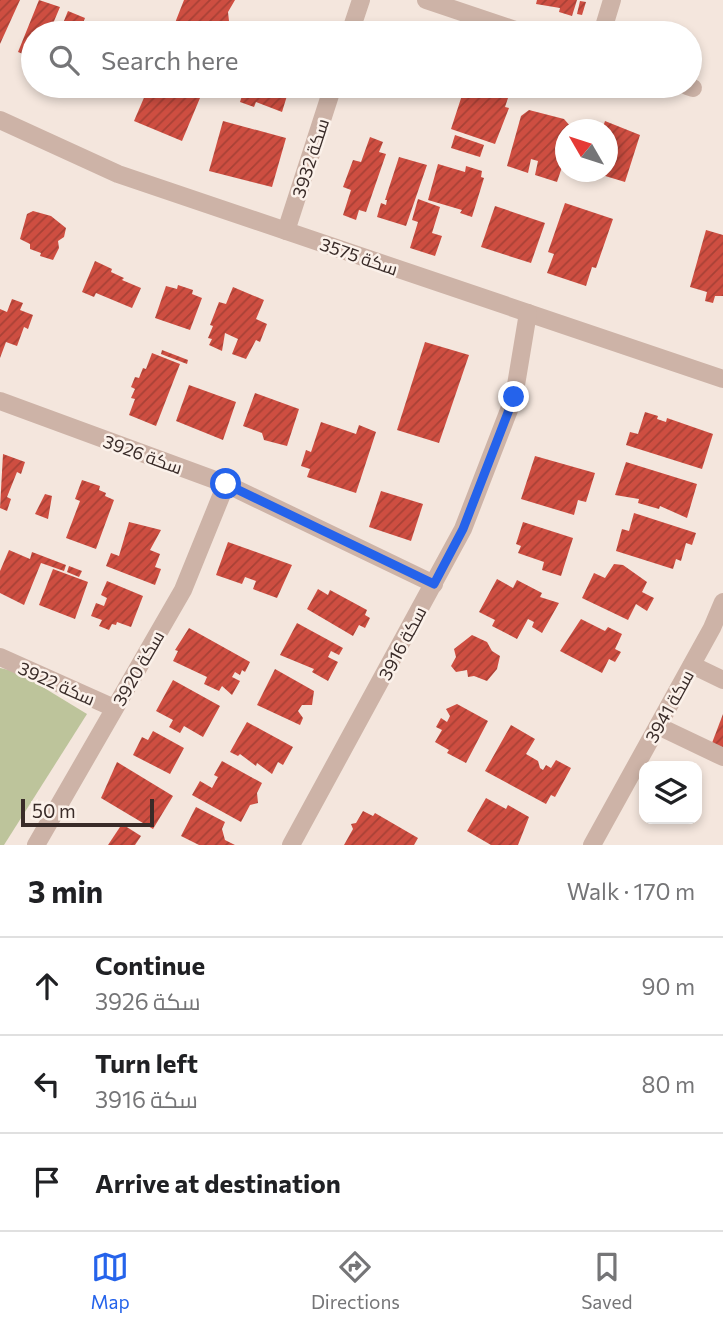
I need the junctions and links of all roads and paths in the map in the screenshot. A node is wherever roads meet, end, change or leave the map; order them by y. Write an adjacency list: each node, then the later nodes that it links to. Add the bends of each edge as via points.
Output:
1 (361, 0): 4 (street)
2 (426, 0): 5 (street)
3 (612, 0): 6 (street)
4 (354, 21)
5 (488, 21)
6 (606, 21)
7 (329, 98): 9 (street, سكة 3932)
8 (0, 120): 9 (street, سكة 3575, via 118,174)
9 (286, 231): 10 (street, سكة 3575)
10 (528, 313): 11 (street, سكة 3575); 14 (street, سكة 3916, via 514,397 468,518)
11 (723, 379)
12 (0, 401): 13 (street, سكة 3926)
13 (226, 484): 14 (street, سكة 3926); 19 (street, سكة 3920, via 183,590)
14 (434, 584): 23 (street, سكة 3916)
15 (723, 602): 17 (street, سكة 3941)
16 (0, 657): 19 (street, سكة 3922)
17 (692, 664): 18 (street); 20 (street, سكة 3941)
18 (723, 680)
19 (114, 708): 22 (street, سكة 3920)
20 (658, 726): 21 (street); 24 (street, سكة 3941)
21 (723, 758)
22 (36, 845)
23 (291, 845)
24 (592, 845)

